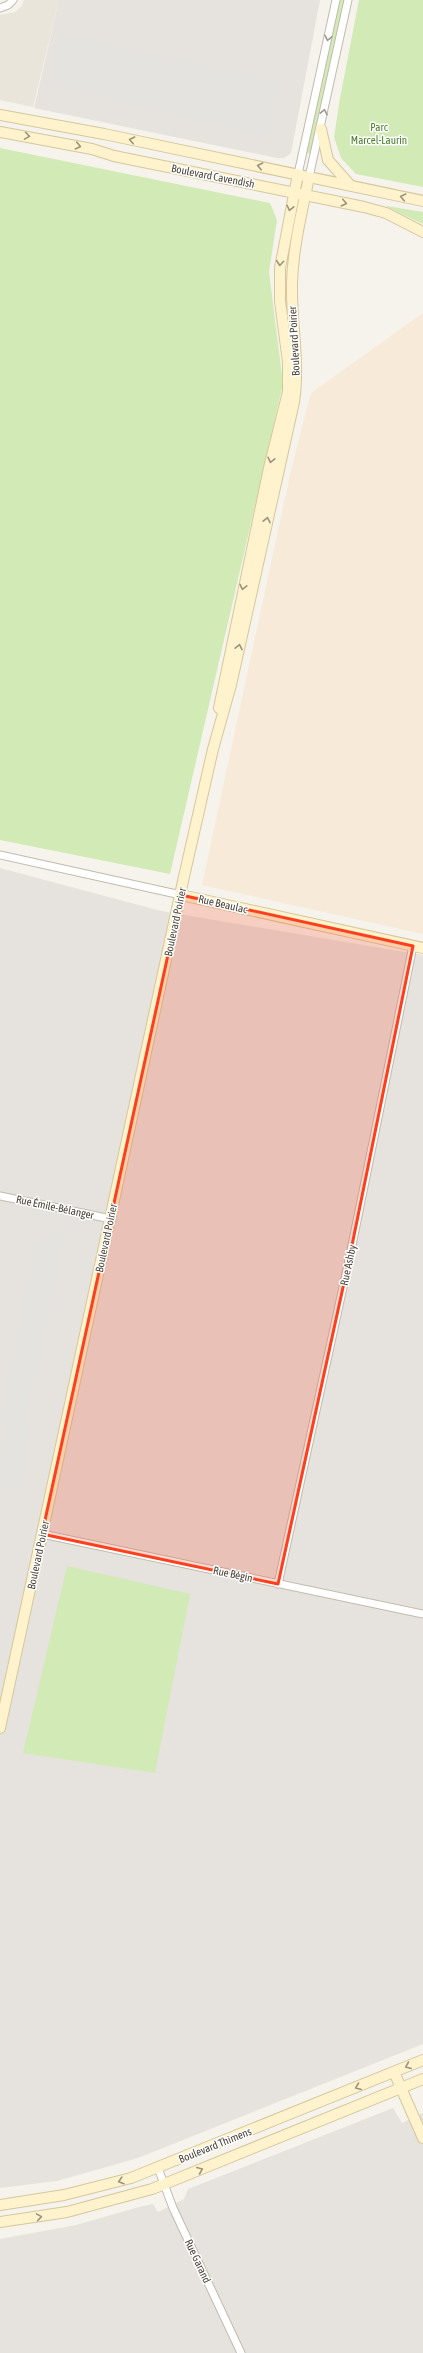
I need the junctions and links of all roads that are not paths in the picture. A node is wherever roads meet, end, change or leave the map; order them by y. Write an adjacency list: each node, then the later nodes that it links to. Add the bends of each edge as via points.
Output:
1 (13, 0): 4 (street)
2 (336, 0): 10 (street, Boulevard Poirier, one-way to 10)
3 (348, 0): 6 (street, Boulevard Poirier, one-way to 3)
4 (0, 8)
5 (0, 115): 8 (street, Boulevard Cavendish)
6 (321, 129): 11 (street, Boulevard Poirier); 12 (street, via 328,160)
7 (0, 132): 9 (street, Boulevard Cavendish, one-way to 9)
8 (104, 134): 9 (street); 10 (street, Boulevard Cavendish, one-way to 8)
9 (101, 151): 13 (street, Boulevard Cavendish)
10 (298, 174): 11 (street, Boulevard Cavendish); 13 (street, Boulevard Poirier)
11 (310, 177): 12 (street, Boulevard Cavendish); 14 (street, Boulevard Poirier)
12 (350, 186): 15 (street, Boulevard Cavendish, one-way to 12)
13 (294, 192): 14 (street, Boulevard Cavendish); 17 (street, Boulevard Poirier, one-way to 17, via 280,268 280,301 288,362 288,392 224,678)
14 (306, 194): 16 (street, Boulevard Cavendish, one-way to 16, via 381,212); 17 (street, Boulevard Poirier, one-way to 14, via 231,685 294,402 297,373 292,274 295,245)
15 (423, 201)
16 (423, 232)
17 (213, 749): 19 (street, Boulevard Poirier)
18 (0, 855): 19 (street, Rue Beaulac)
19 (181, 895): 20 (street, Rue Beaulac); 22 (street, Boulevard Poirier)
20 (418, 947): 24 (street, Rue Ashby)
21 (0, 1196): 22 (street, Rue Émile-Bélanger)
22 (111, 1219): 23 (street, Boulevard Poirier)
23 (42, 1534): 24 (street, Rue Bégin); 26 (street, Boulevard Poirier)
24 (278, 1584): 25 (street, Rue Bégin)
25 (423, 1614)
26 (0, 1728)
27 (423, 2060): 28 (street, Boulevard Thimens, one-way to 28)
28 (394, 2072): 30 (street); 32 (street, Boulevard Thimens, one-way to 32)
29 (423, 2079): 30 (street, Boulevard Thimens)
30 (400, 2088): 31 (street); 33 (street, Boulevard Thimens, one-way to 30)
31 (423, 2138)
32 (158, 2168): 33 (street, Rue Garand); 34 (street, Boulevard Thimens, one-way to 34, via 82,2191)
33 (164, 2185): 35 (street, Boulevard Thimens, one-way to 33, via 67,2212); 36 (street, Rue Garand)
34 (0, 2205)
35 (0, 2222)
36 (241, 2353)

